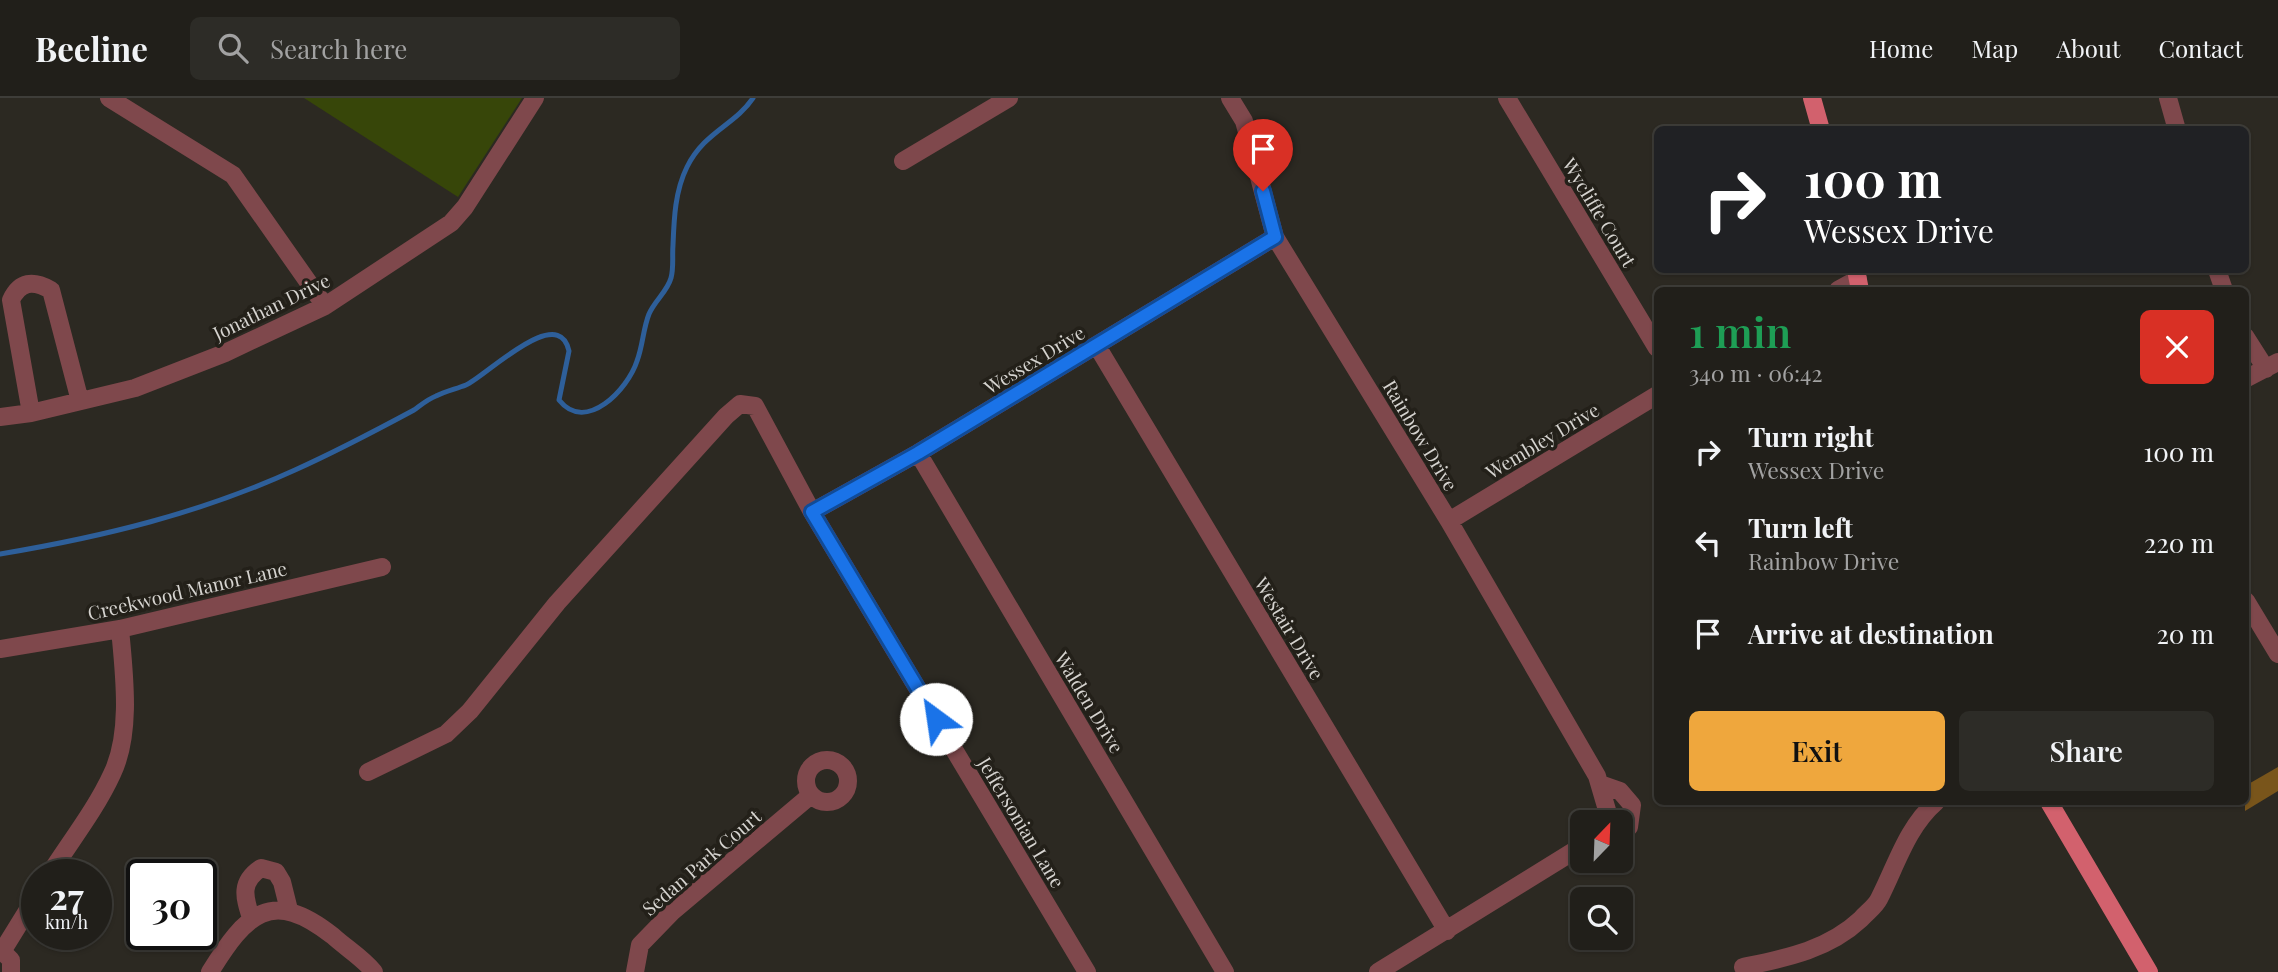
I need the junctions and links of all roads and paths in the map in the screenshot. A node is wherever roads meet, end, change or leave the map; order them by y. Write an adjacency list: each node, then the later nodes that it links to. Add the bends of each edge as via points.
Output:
1 (109, 98): 12 (street, via 233,175)
2 (535, 98): 12 (street, Jonathan Drive, via 451,223)
3 (1009, 98): 10 (street)
4 (1230, 98): 11 (street, Rainbow Drive, via 1244,121)
5 (1507, 98): 14 (street, Wycliffe Court)
6 (1812, 98): 8 (main road)
7 (2168, 98): 9 (street)
8 (1820, 126)
9 (2176, 126)
10 (903, 160)
11 (1275, 237): 15 (street, Wessex Drive); 24 (street, Rainbow Drive)
12 (325, 306): 19 (street, Jonathan Drive, via 225,353 135,388)
13 (2249, 341): 16 (street)
14 (1654, 343)
15 (1097, 346): 22 (street, Wessex Drive); 42 (street, Westair Drive)
16 (2272, 365): 17 (street)
17 (2249, 377)
18 (1654, 397): 24 (street, Wembley Drive)
19 (80, 401): 20 (street, Jonathan Drive); 20 (street, via 51,290 27,282 11,300)
20 (31, 413): 21 (street, Jonathan Drive)
21 (0, 417)
22 (918, 453): 23 (street, Wessex Drive); 50 (street, Walden Drive)
23 (812, 512): 30 (street, Jeffersonian Lane, via 755,406 740,404 583,573 504,672 446,734); 49 (street, Jeffersonian Lane)
24 (1449, 521): 31 (street, Rainbow Drive)
25 (382, 567): 27 (street, Creekwood Manor Lane)
26 (2249, 606): 29 (street)
27 (120, 629): 28 (street, Creekwood Manor Lane); 38 (street, via 126,687 113,773)
28 (0, 649)
29 (2278, 654)
30 (368, 772)
31 (1600, 784): 35 (street, Rainbow Drive); 36 (street, via 1620,791)
32 (811, 795): 48 (street, Sedan Park Court, via 673,911 640,945)
33 (1933, 805): 44 (street, via 1920,818 1877,903 1850,930 1797,955)
34 (2051, 805): 52 (main road)
35 (1603, 810)
36 (1631, 810)
37 (1570, 854): 42 (street)
38 (59, 859)
39 (289, 910): 40 (street, via 268,910); 40 (street, via 276,872 261,869 250,876 244,890); 47 (street, via 322,928)
40 (251, 918): 46 (street)
41 (21, 919): 43 (street)
42 (1447, 931): 51 (street)
43 (1, 949): 45 (street, via 11,960)
44 (1743, 967)
45 (11, 972)
46 (210, 972)
47 (374, 972)
48 (635, 972)
49 (1087, 972)
50 (1226, 972)
51 (1378, 972)
52 (2150, 972)

